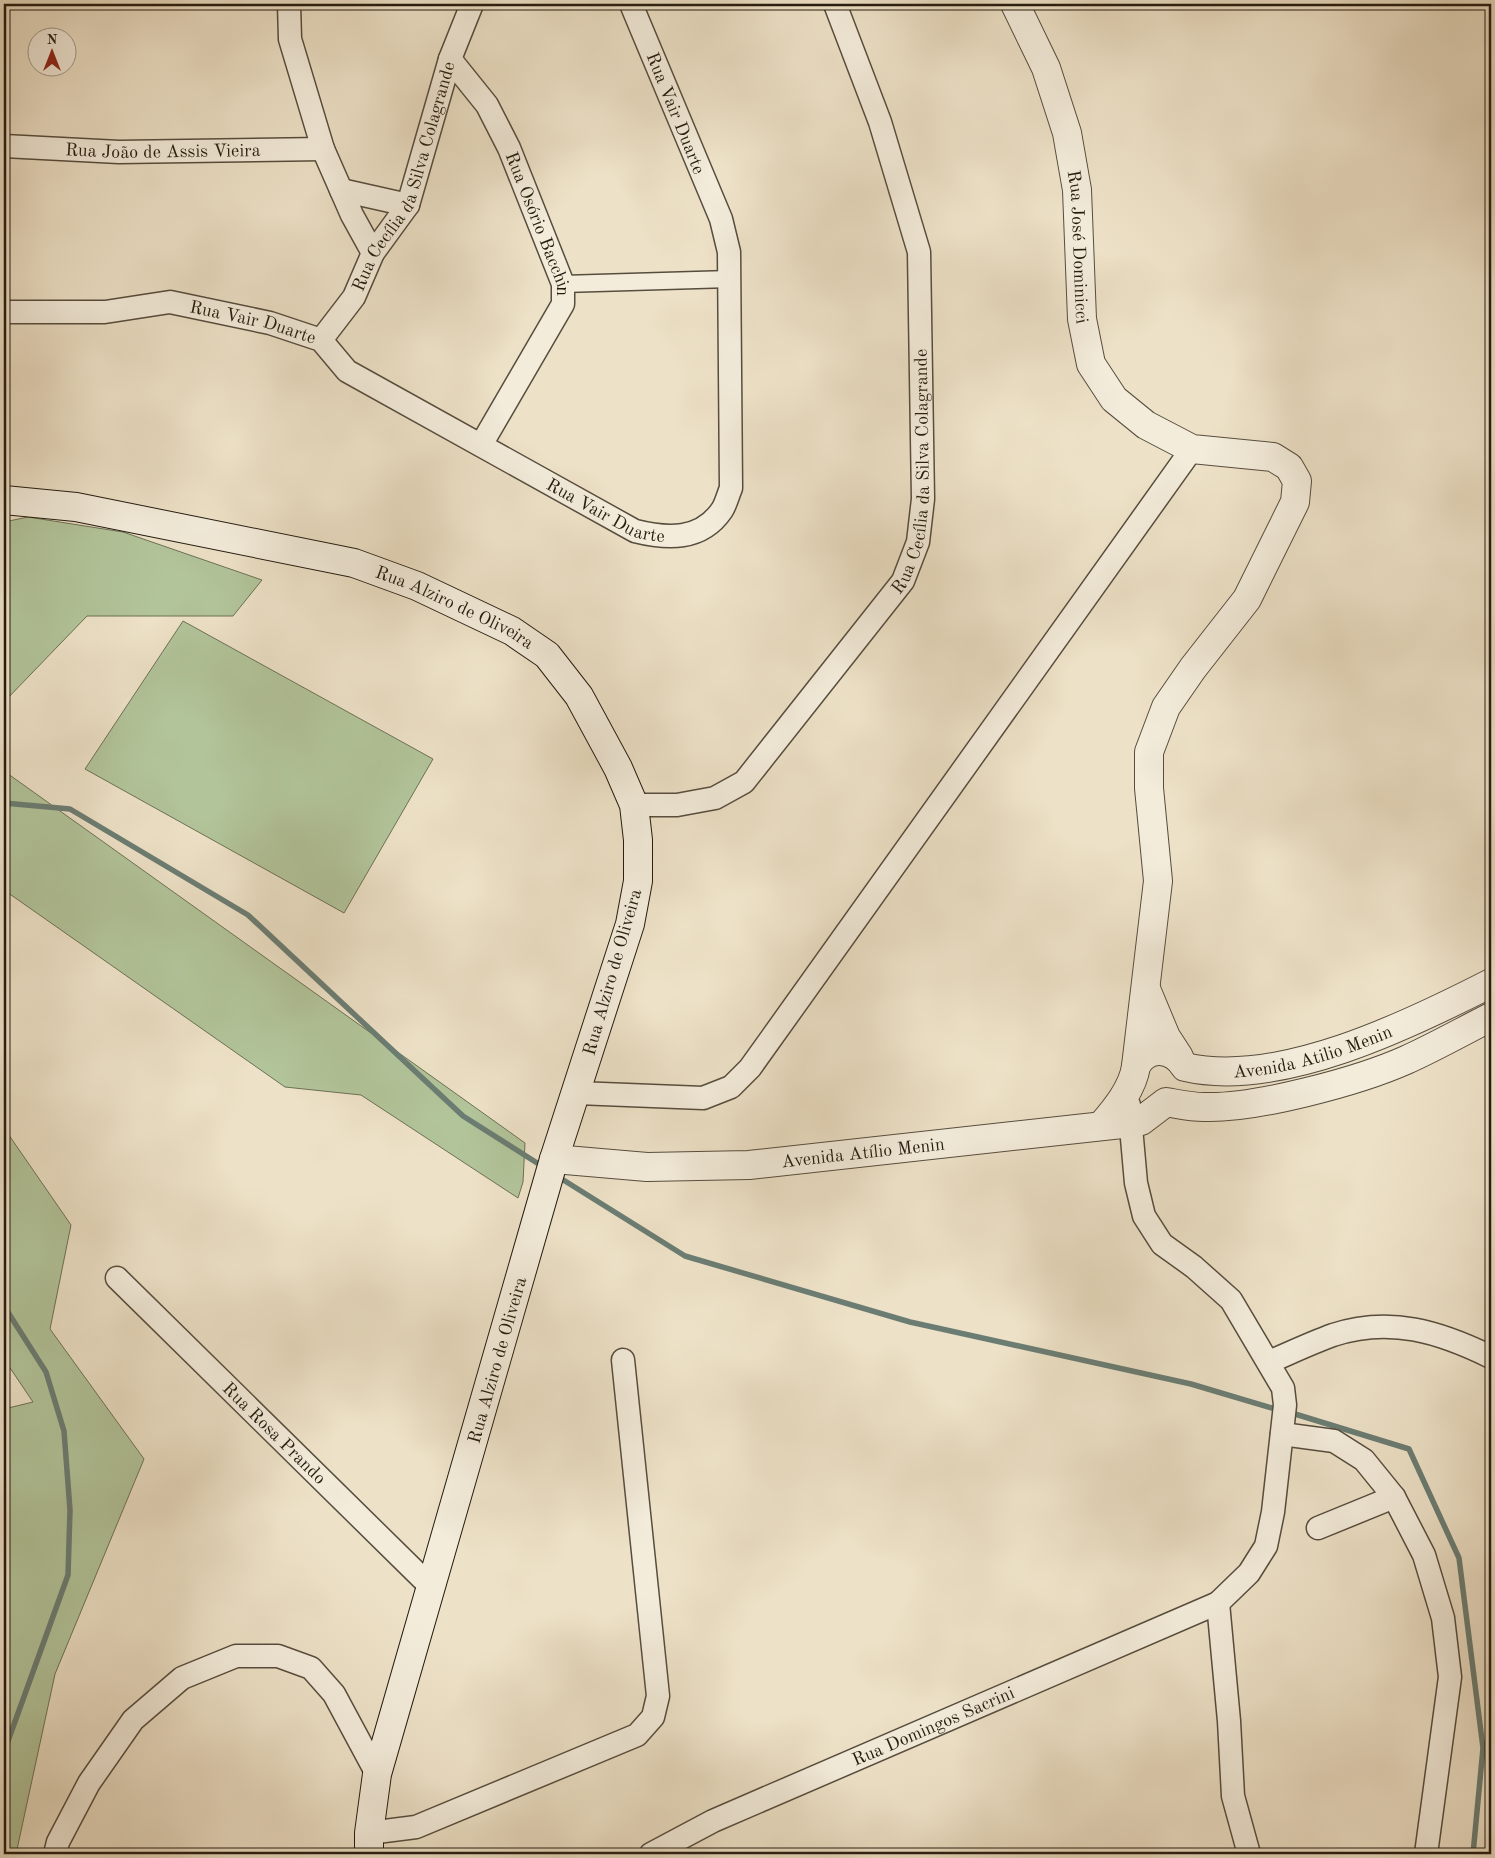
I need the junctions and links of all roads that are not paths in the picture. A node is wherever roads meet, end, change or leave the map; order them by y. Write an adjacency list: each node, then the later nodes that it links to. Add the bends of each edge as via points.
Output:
1 (289, 4): 8 (street, via 290,39)
2 (472, 4): 6 (street, Rua Cecília da Silva Colagrande)
3 (631, 4): 12 (street, Rua Vair Duarte, via 721,219 729,252)
4 (835, 4): 19 (street, Rua Cecília da Silva Colagrande, via 880,122 919,252 923,499 918,542 903,581 744,782 715,798 677,805)
5 (1016, 4): 17 (street, Rua José Dominicci, via 1046,68 1067,133 1077,190 1082,319 1091,364 1114,399 1146,424)
6 (450, 59): 10 (street, Rua Cecília da Silva Colagrande); 13 (street, Rua Osório Bacchin, via 487,105 509,148)
7 (4, 146): 8 (street, Rua João de Assis Vieira, via 118,152)
8 (323, 149): 9 (street)
9 (342, 190): 10 (street); 11 (street)
10 (408, 205): 11 (street, Rua Cecília da Silva Colagrande)
11 (373, 253): 15 (street, Rua Cecília da Silva Colagrande, via 354,297)
12 (730, 279): 13 (street); 16 (street, Rua Vair Duarte, via 731,488 722,510 705,527 684,536 658,536 635,531)
13 (563, 284): 16 (street, Rua Osório Bacchin, via 563,304)
14 (4, 312): 15 (street, Rua Vair Duarte, via 106,312 170,302 270,323)
15 (321, 340): 16 (street, Rua Vair Duarte, via 347,372)
16 (482, 445)
17 (1192, 449): 21 (street, via 1273,457 1289,467 1297,481 1295,502 1248,599 1166,707 1149,752 1149,788 1158,881); 25 (street, via 750,1068 731,1087 703,1098)
18 (4, 500): 19 (street, Rua Alziro de Oliveira, via 76,506 354,563 417,586 512,631 547,654 579,696)
19 (634, 805): 25 (street, Rua Alziro de Oliveira, via 638,881 630,924)
20 (1491, 983): 23 (street, Avenida Atilio Menin, via 1386,1033 1279,1067 1250,1072 1216,1072)
21 (1144, 985): 23 (street, via 1166,1037); 24 (street)
22 (1491, 1017): 26 (street, Avenida Atilio Menin, via 1406,1060 1348,1080 1226,1106)
23 (1182, 1062): 24 (street, Avenida Atilio Menin, via 1171,1052 1159,1050 1146,1054); 26 (street, via 1184,1083)
24 (1132, 1078): 26 (street, via 1143,1094); 27 (street, Rua Domingos Sacrini); 28 (street, via 1115,1110)
25 (577, 1092): 29 (street, Rua Alziro de Oliveira)
26 (1166, 1102): 27 (street, Avenida Atílio Menin, via 1145,1118)
27 (1131, 1123): 28 (street, Avenida Atílio Menin); 33 (street, Rua Domingos Sacrini, via 1136,1183 1144,1216 1162,1244 1231,1300)
28 (1100, 1126): 29 (street, Avenida Atílio Menin, via 749,1165)
29 (551, 1170): 37 (street, Rua Alziro de Oliveira)
30 (116, 1278): 37 (street, Rua Rosa Prando)
31 (1491, 1357): 33 (street, via 1419,1328 1377,1327 1334,1335)
32 (623, 1360): 40 (street, via 658,1696 654,1717 637,1735)
33 (1269, 1362): 34 (street, Rua Domingos Sacrini, via 1285,1396)
34 (1282, 1434): 35 (street, via 1334,1441 1364,1460); 38 (street, Rua Domingos Sacrini, via 1266,1546 1249,1573)
35 (1394, 1497): 36 (street); 44 (street, via 1424,1555 1443,1618 1450,1677)
36 (1318, 1528)
37 (432, 1588): 39 (street, Rua Alziro de Oliveira)
38 (1218, 1602): 42 (street, Rua Domingos Sacrini, via 713,1821); 43 (street, via 1233,1796)
39 (377, 1774): 40 (street, Rua Alziro de Oliveira); 41 (street, via 334,1694 311,1668 278,1656 236,1656 182,1678 133,1720 89,1783)
40 (369, 1844)
41 (55, 1854)
42 (651, 1854)
43 (1249, 1854)
44 (1426, 1854)

